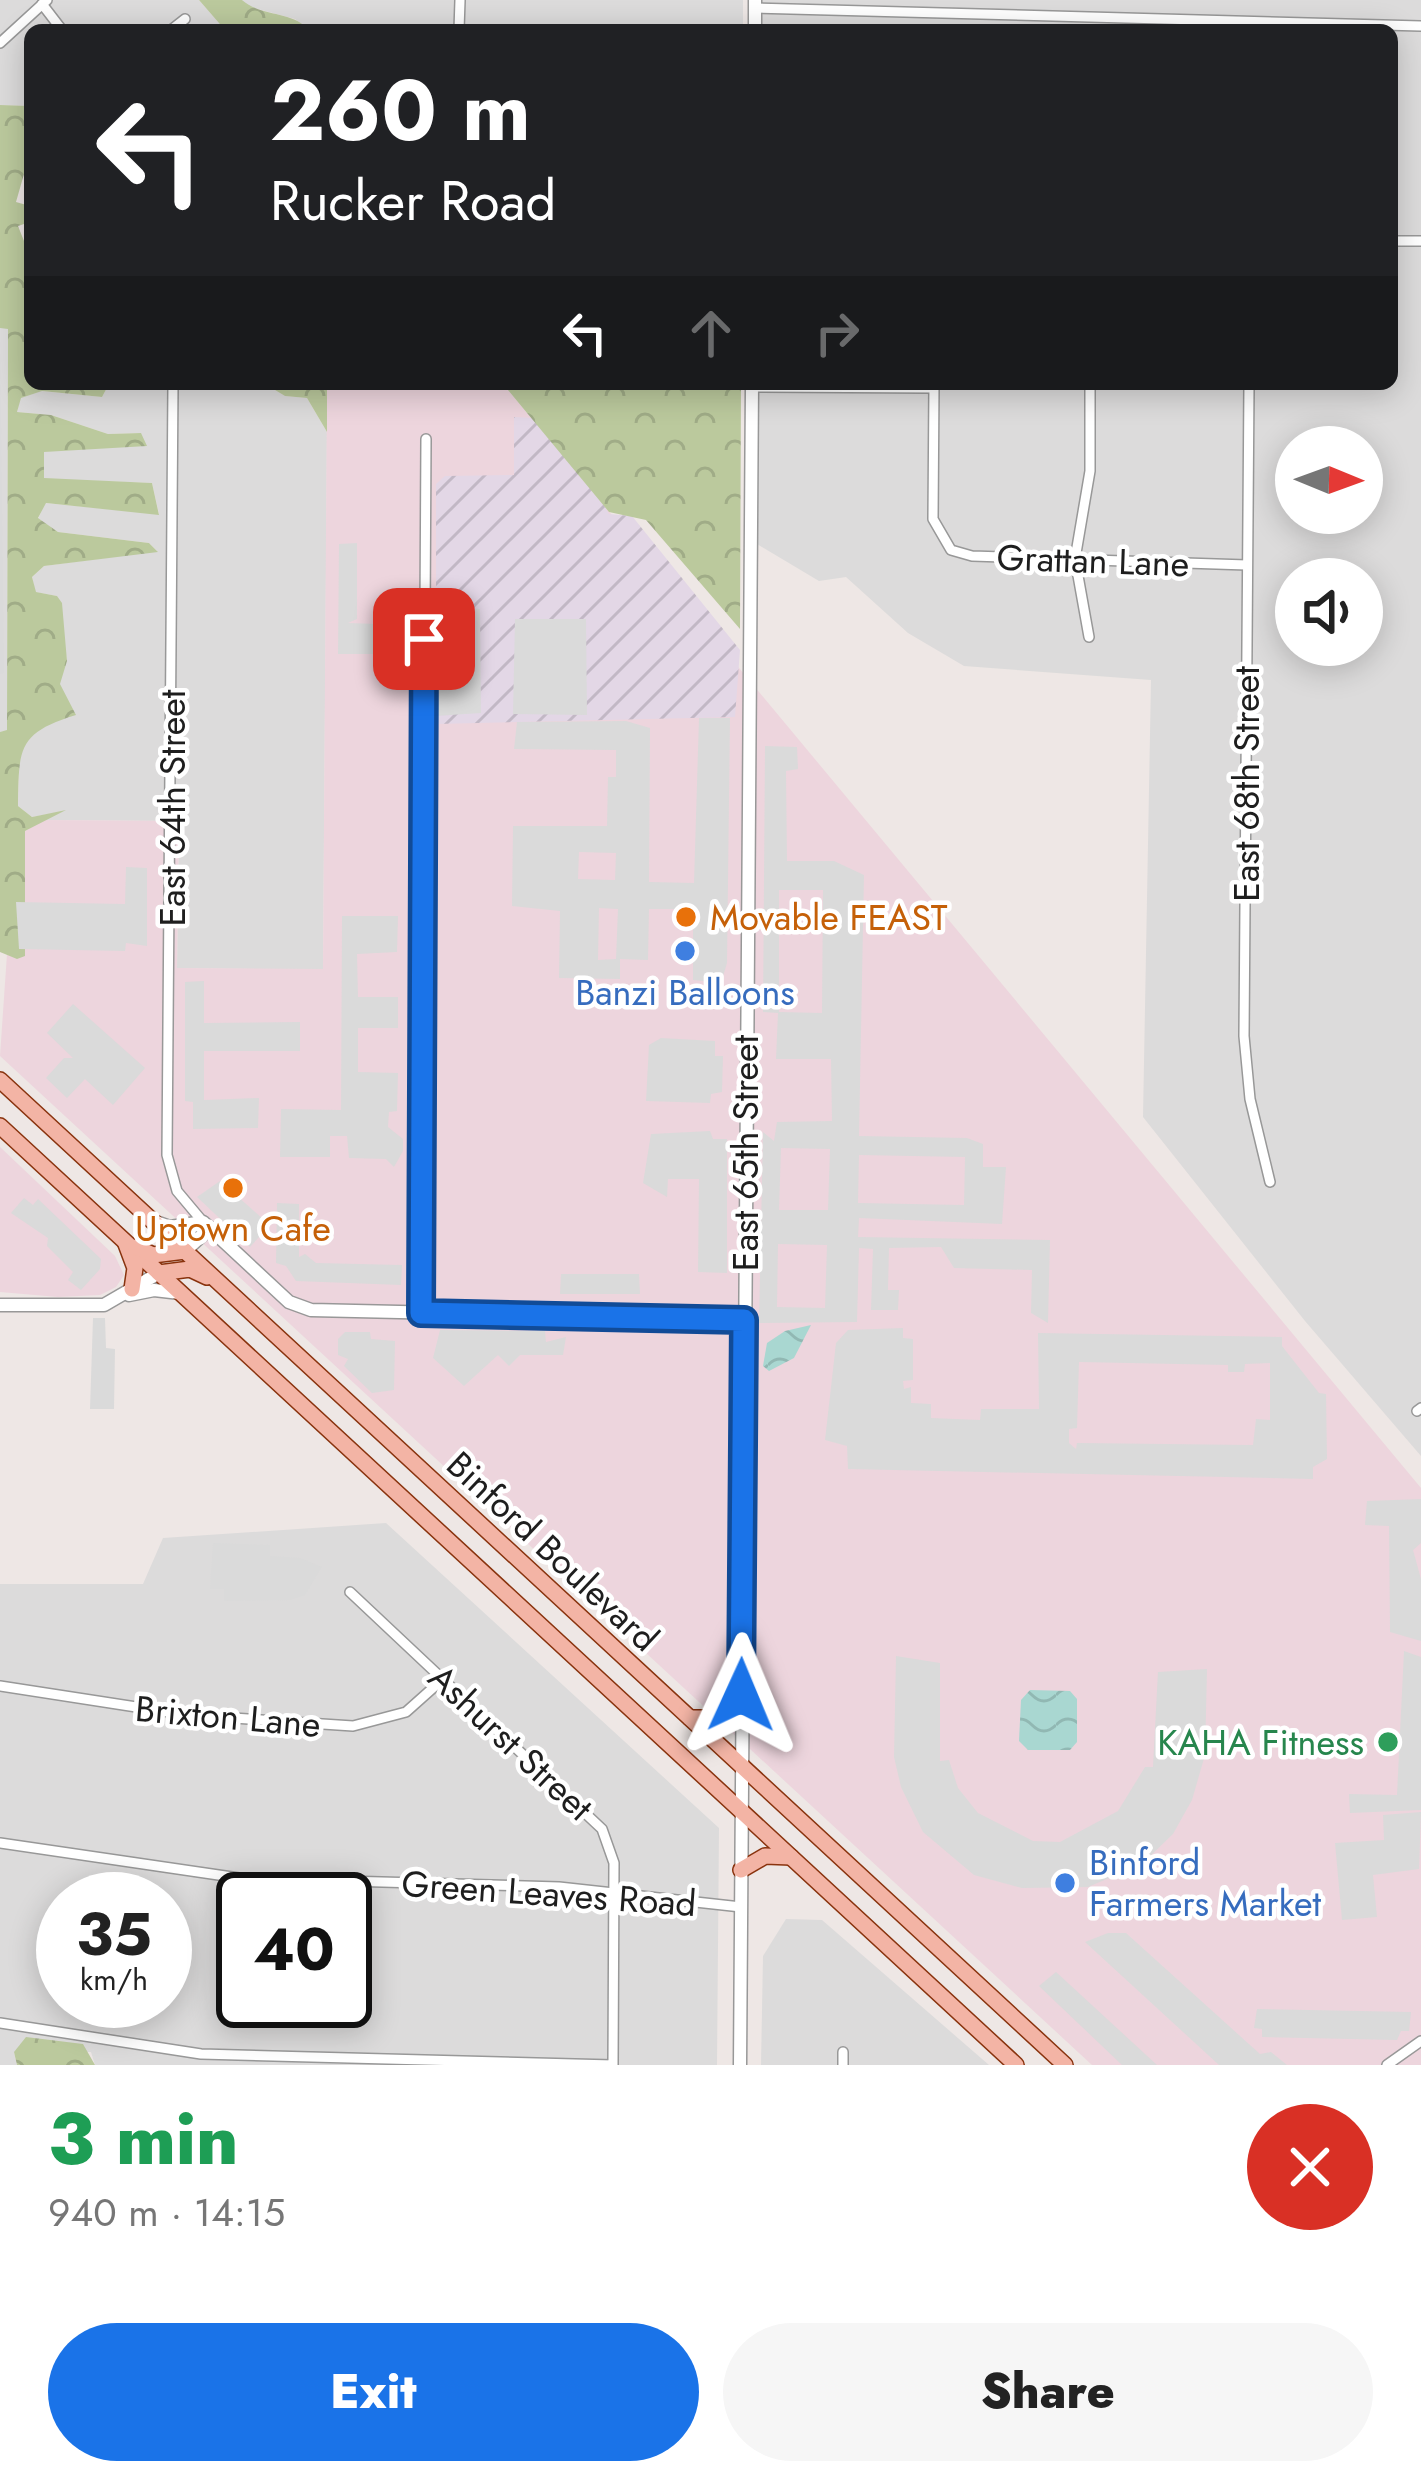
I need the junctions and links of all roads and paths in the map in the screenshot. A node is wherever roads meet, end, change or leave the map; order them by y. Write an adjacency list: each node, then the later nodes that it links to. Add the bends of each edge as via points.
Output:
1 (42, 2): 6 (street)
2 (755, 4): 5 (street)
3 (185, 19): 4 (street)
4 (179, 24)
5 (1360, 24)
6 (0, 43)
7 (173, 390): 20 (street, East 64th Street, via 167,1155 177,1191)
8 (752, 390): 29 (street, East 65th Street)
9 (934, 390): 13 (street, Grattan Lane, via 933,519 944,543 968,556)
10 (1090, 390): 13 (street, via 1090,471)
11 (1249, 390): 14 (street, East 68th Street)
12 (426, 439): 28 (street)
13 (1075, 560): 14 (street, Grattan Lane); 15 (street)
14 (1247, 565): 18 (street, East 68th Street, via 1244,1036)
15 (1089, 638)
16 (0, 1080): 19 (main road, Binford Boulevard)
17 (0, 1126): 21 (main road, Binford Boulevard)
18 (1270, 1182)
19 (152, 1221): 20 (street); 22 (main road, Binford Boulevard)
20 (206, 1225): 22 (street); 28 (street, via 299,1307)
21 (125, 1241): 22 (main road, via 153,1255); 23 (main road, Binford Boulevard); 25 (main road, via 135,1268)
22 (185, 1251): 24 (main road, Binford Boulevard)
23 (159, 1273): 24 (main road, via 190,1269); 25 (street); 26 (main road, Binford Boulevard)
24 (215, 1280): 34 (main road, Binford Boulevard)
25 (130, 1292): 26 (street); 27 (street, via 94,1306)
26 (181, 1294): 36 (main road, Binford Boulevard)
27 (0, 1305)
28 (421, 1313): 29 (street)
29 (744, 1320): 33 (street, East 65th Street)
30 (350, 1592): 31 (street, Ashurst Street)
31 (443, 1679): 32 (street, Brixton Lane, via 406,1712 353,1726 188,1715); 40 (street, Ashurst Street, via 596,1821 611,1849)
32 (0, 1686)
33 (741, 1695): 34 (main road, via 722,1718); 35 (street, East 65th Street)
34 (690, 1718): 35 (main road, Binford Boulevard)
35 (740, 1765): 36 (street, East 65th Street); 49 (main road, Binford Boulevard)
36 (742, 1811): 38 (main road, Binford Boulevard); 39 (street, East 65th Street)
37 (0, 1844): 40 (street, Green Leaves Road, via 239,1878)
38 (791, 1857): 39 (main road, via 765,1856); 48 (main road, Binford Boulevard)
39 (741, 1870): 41 (street, East 65th Street)
40 (614, 1892): 41 (street, Green Leaves Road); 45 (street, Ashurst Street)
41 (741, 1906): 46 (street, East 65th Street)
42 (0, 2023): 45 (street, via 201,2054)
43 (1421, 2041): 50 (street)
44 (843, 2052): 47 (street)
45 (614, 2065)
46 (740, 2065)
47 (843, 2065)
48 (1016, 2065)
49 (1065, 2065)
50 (1388, 2065)

